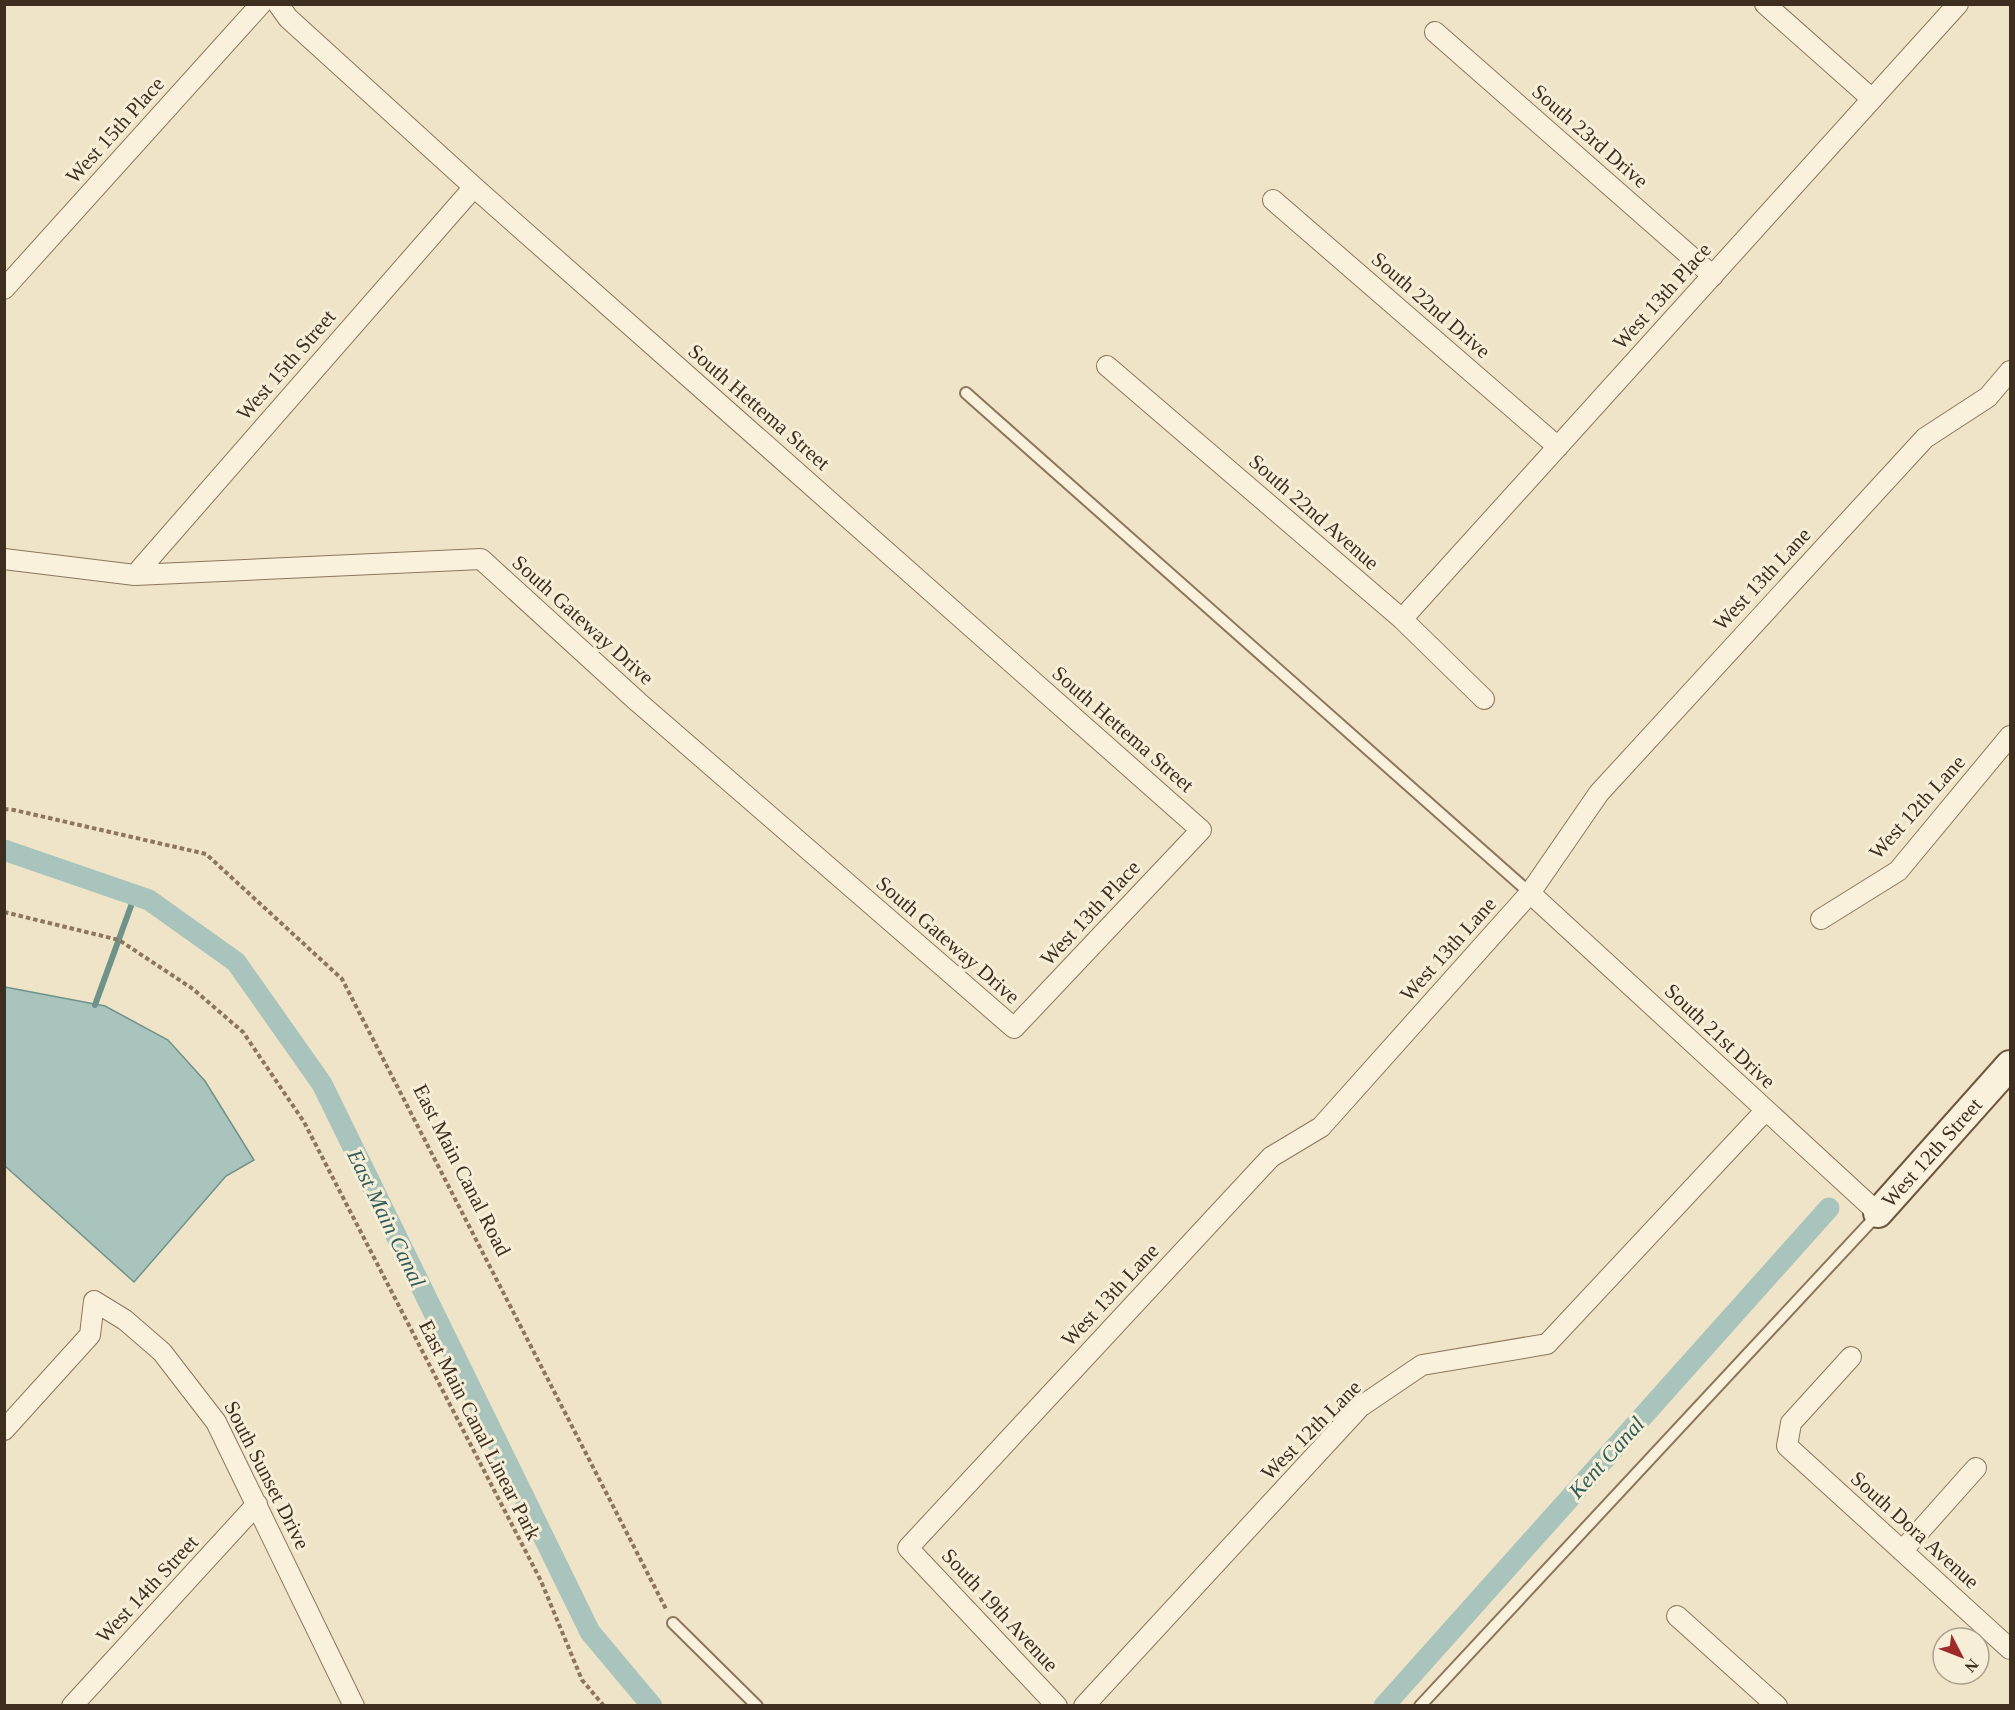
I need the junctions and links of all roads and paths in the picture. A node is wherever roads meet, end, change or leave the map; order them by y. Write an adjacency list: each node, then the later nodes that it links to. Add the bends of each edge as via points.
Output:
1 (261, 4): 10 (street, West 15th Place)
2 (1765, 4): 6 (street)
3 (1958, 4): 6 (street, West 13th Place)
4 (283, 11): 7 (street, South Hettema Street)
5 (1435, 32): 9 (street, South 23rd Drive)
6 (1872, 99): 9 (street, West 13th Place)
7 (474, 187): 16 (street, West 15th Street); 21 (street, South Hettema Street)
8 (1273, 200): 14 (street, South 22nd Drive)
9 (1713, 276): 14 (street, West 13th Place)
10 (4, 289)
11 (1107, 366): 17 (street, South 22nd Avenue)
12 (2010, 371): 22 (street, West 13th Lane, via 1988,397 1925,438 1599,792)
13 (966, 393): 22 (lane)
14 (1558, 447): 17 (street, West 13th Place)
15 (4, 559): 16 (street, South Gateway Drive)
16 (135, 575): 25 (street, South Gateway Drive, via 481,559 638,702)
17 (1402, 619): 18 (street, South 22nd Avenue)
18 (1484, 699)
19 (2010, 736): 24 (street, West 12th Lane, via 1898,871)
20 (4, 809): 36 (path, East Main Canal Road, via 206,854 342,979)
21 (1201, 830): 25 (street, West 13th Place)
22 (1530, 893): 27 (street, South 21st Drive); 33 (street, West 13th Lane, via 1321,1127 1271,1157)
23 (4, 912): 40 (path, East Main Canal Linear Park, via 119,940 193,989 243,1032 304,1122 541,1581 582,1680)
24 (1821, 919)
25 (1014, 1028)
26 (2010, 1065): 28 (street, West 12th Street)
27 (1765, 1111): 28 (street, South 21st Drive); 43 (street, West 12th Lane, via 1547,1344 1422,1365 1360,1407)
28 (1878, 1213): 44 (lane)
29 (1851, 1357): 34 (street, South Dora Avenue, via 1791,1423 1787,1446)
30 (4, 1430): 32 (street, South Sunset Drive, via 90,1335 94,1300 162,1352 216,1422)
31 (1976, 1467): 34 (street)
32 (257, 1504): 38 (street, West 14th Street); 39 (street, South Sunset Drive)
33 (908, 1548): 42 (street, South 19th Avenue)
34 (1902, 1551): 37 (street, South Dora Avenue)
35 (1677, 1616): 45 (street)
36 (673, 1623): 41 (lane)
37 (2010, 1649)
38 (72, 1706)
39 (354, 1706)
40 (604, 1706)
41 (757, 1706)
42 (1057, 1706)
43 (1084, 1706)
44 (1420, 1706)
45 (1776, 1706)

